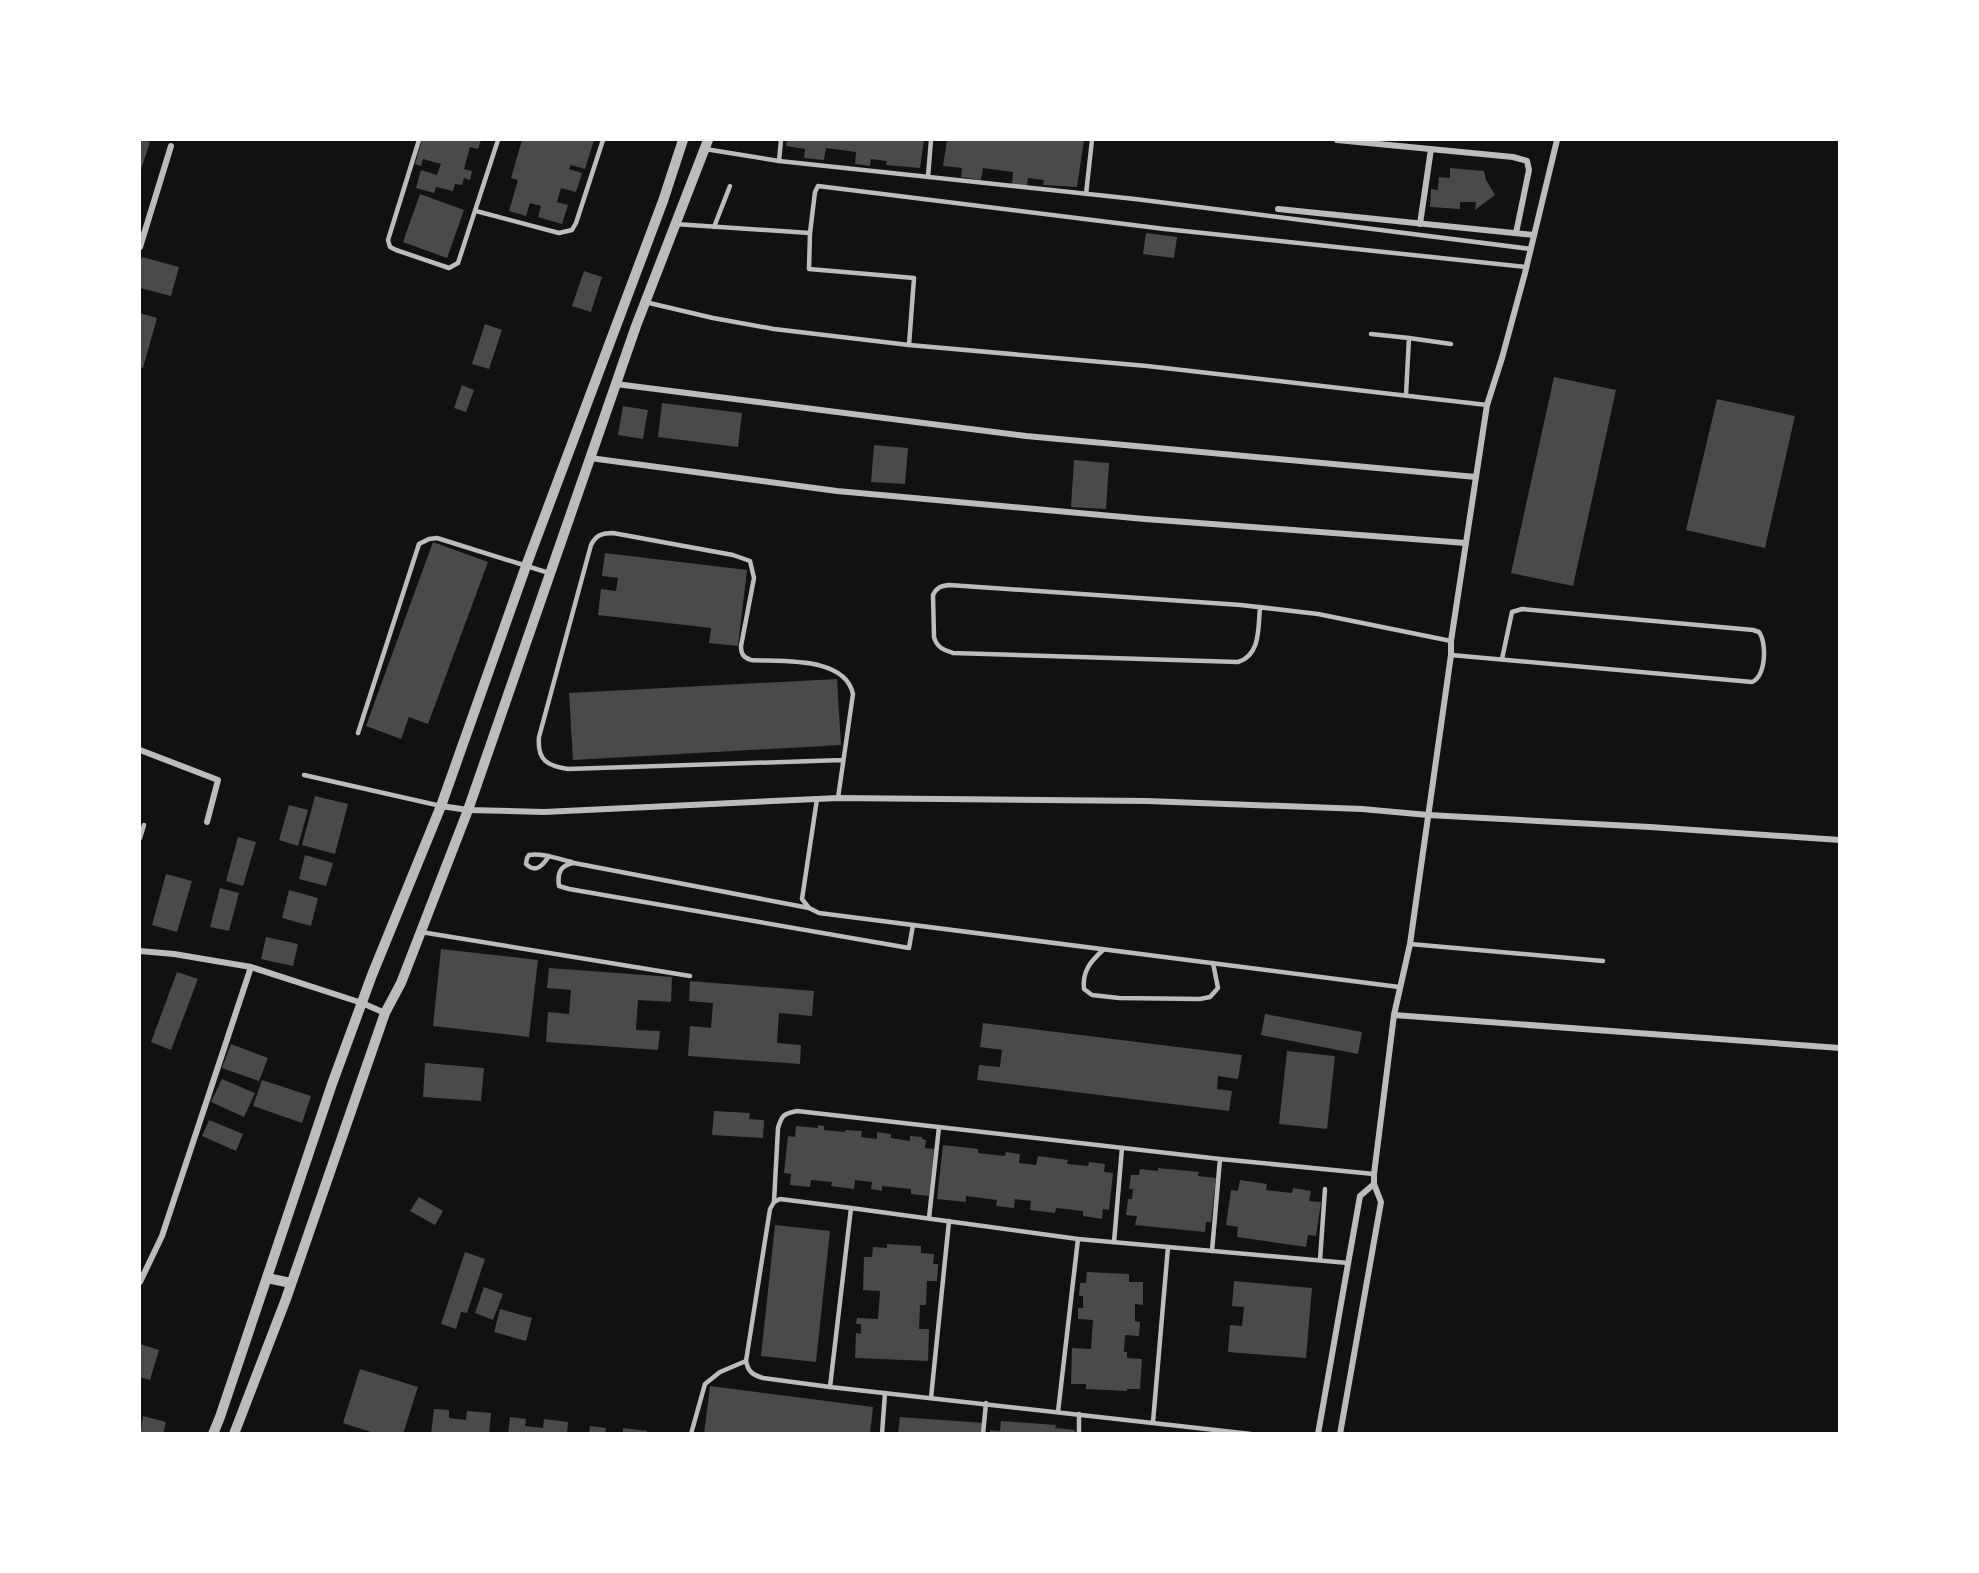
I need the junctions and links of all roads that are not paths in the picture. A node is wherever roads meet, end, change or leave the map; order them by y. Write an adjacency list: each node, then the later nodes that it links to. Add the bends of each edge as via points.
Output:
1 (419, 140): 18 (lane, via 388,240 390,247 441,267 454,267)
2 (498, 140): 18 (lane)
3 (603, 140): 18 (lane, via 572,230 559,233)
4 (683, 140): 39 (street)
5 (781, 140): 13 (lane)
6 (931, 140): 14 (lane)
7 (1092, 140): 16 (lane)
8 (1337, 140): 12 (street)
9 (1557, 140): 24 (street)
10 (706, 144): 13 (lane); 19 (street)
11 (171, 146): 25 (street)
12 (1431, 149): 20 (street); 23 (street, via 1527,161 1529,170)
13 (779, 161): 14 (lane)
14 (928, 177): 16 (lane)
15 (730, 186): 21 (lane)
16 (1086, 194): 26 (lane)
17 (1278, 209): 20 (street)
18 (476, 211)
19 (675, 224): 21 (lane); 28 (street)
20 (1420, 224): 23 (street)
21 (714, 226): 22 (lane)
22 (810, 233): 27 (lane, via 818,186 1176,230); 32 (lane, via 809,269 914,278)
23 (1516, 233): 24 (street)
24 (1534, 235): 26 (street)
25 (140, 247)
26 (1531, 249): 27 (street)
27 (1527, 267): 35 (street)
28 (645, 302): 32 (lane, via 774,328); 33 (street)
29 (1371, 334): 30 (lane)
30 (1409, 338): 31 (lane); 34 (lane)
31 (1451, 344)
32 (909, 345): 34 (lane, via 1148,366)
33 (616, 384): 36 (street); 37 (street, via 1026,436)
34 (1406, 395): 35 (lane)
35 (1487, 405): 37 (street)
36 (590, 458): 38 (street, via 837,491); 40 (street)
37 (1476, 477): 38 (street)
38 (1466, 543): 42 (street)
39 (526, 566): 40 (lane); 45 (lane, via 436,538 419,544); 51 (street)
40 (550, 573): 52 (street)
41 (1260, 607): 41 (lane, via 1254,651 1238,662 953,653 942,649 934,637 933,595 941,586); 42 (lane, via 1318,614)
42 (1451, 641): 43 (street)
43 (1451, 655): 44 (lane); 53 (street)
44 (1502, 658): 44 (lane, via 1509,618 1512,612 1522,609 1754,630 1764,643 1762,673 1752,682)
45 (358, 733)
46 (140, 750): 54 (street, via 218,780)
47 (843, 759): 47 (lane, via 853,694 844,677 827,667 751,660 741,652 754,578 750,561 613,533 595,537 539,737 541,757 549,764 568,769); 49 (lane)
48 (304, 775): 51 (lane)
49 (837, 798): 50 (street); 53 (street, via 1147,801)
50 (817, 799): 52 (street, via 544,812); 60 (lane, via 802,899)
51 (441, 806): 52 (street); 71 (street)
52 (468, 810): 62 (street)
53 (1428, 815): 57 (street); 63 (street)
54 (207, 822)
55 (144, 825): 56 (lane)
56 (140, 838)
57 (1839, 840)
58 (549, 856): 58 (lane, via 529,855 526,864 540,868); 59 (lane)
59 (574, 863): 60 (lane); 61 (lane, via 560,870 559,886 909,948)
60 (809, 908): 61 (lane, via 819,913)
61 (913, 925): 64 (lane)
62 (422, 932): 69 (lane); 72 (street)
63 (1410, 944): 66 (lane); 70 (street)
64 (1103, 950): 67 (lane); 67 (lane, via 1086,969 1083,980 1084,989 1092,995 1210,997 1218,988)
65 (140, 951): 68 (street)
66 (1604, 960)
67 (1213, 963): 70 (lane)
68 (250, 967): 71 (street); 92 (street, via 162,1236)
69 (690, 976)
70 (1399, 987): 73 (street)
71 (362, 1003): 72 (street); 91 (street)
72 (385, 1013): 93 (street)
73 (1394, 1015): 74 (street); 78 (street)
74 (1839, 1048)
75 (939, 1127): 76 (lane); 81 (lane, via 797,1111 785,1114 778,1128); 83 (lane)
76 (1122, 1148): 77 (lane); 86 (lane)
77 (1220, 1159): 78 (lane); 88 (lane)
78 (1374, 1174): 79 (street)
79 (1374, 1184): 90 (street, via 1360,1196); 112 (street, via 1380,1202)
80 (1326, 1189): 89 (lane)
81 (774, 1202): 82 (lane, via 780,1199); 94 (lane)
82 (851, 1208): 83 (lane); 95 (lane)
83 (929, 1218): 84 (lane)
84 (949, 1221): 85 (lane); 97 (lane)
85 (1078, 1239): 86 (lane); 99 (lane)
86 (1114, 1242): 87 (lane)
87 (1168, 1247): 88 (lane); 101 (lane)
88 (1212, 1251): 89 (lane)
89 (1320, 1260): 90 (lane)
90 (1348, 1263): 111 (street)
91 (267, 1278): 93 (street); 103 (street)
92 (140, 1282)
93 (291, 1283): 104 (street)
94 (746, 1361): 95 (lane, via 748,1369 763,1378); 105 (lane, via 720,1372 705,1384)
95 (830, 1387): 96 (lane)
96 (885, 1393): 97 (lane); 106 (lane)
97 (931, 1398): 98 (lane)
98 (986, 1403): 99 (lane); 107 (lane)
99 (1058, 1412): 100 (lane)
100 (1080, 1414): 101 (lane); 108 (lane)
101 (1153, 1422): 102 (lane)
102 (1180, 1426): 109 (lane); 110 (lane)
103 (213, 1434)
104 (234, 1434)
105 (691, 1434)
106 (882, 1434)
107 (983, 1434)
108 (1079, 1434)
109 (1180, 1434)
110 (1251, 1434)
111 (1318, 1434)
112 (1340, 1434)

